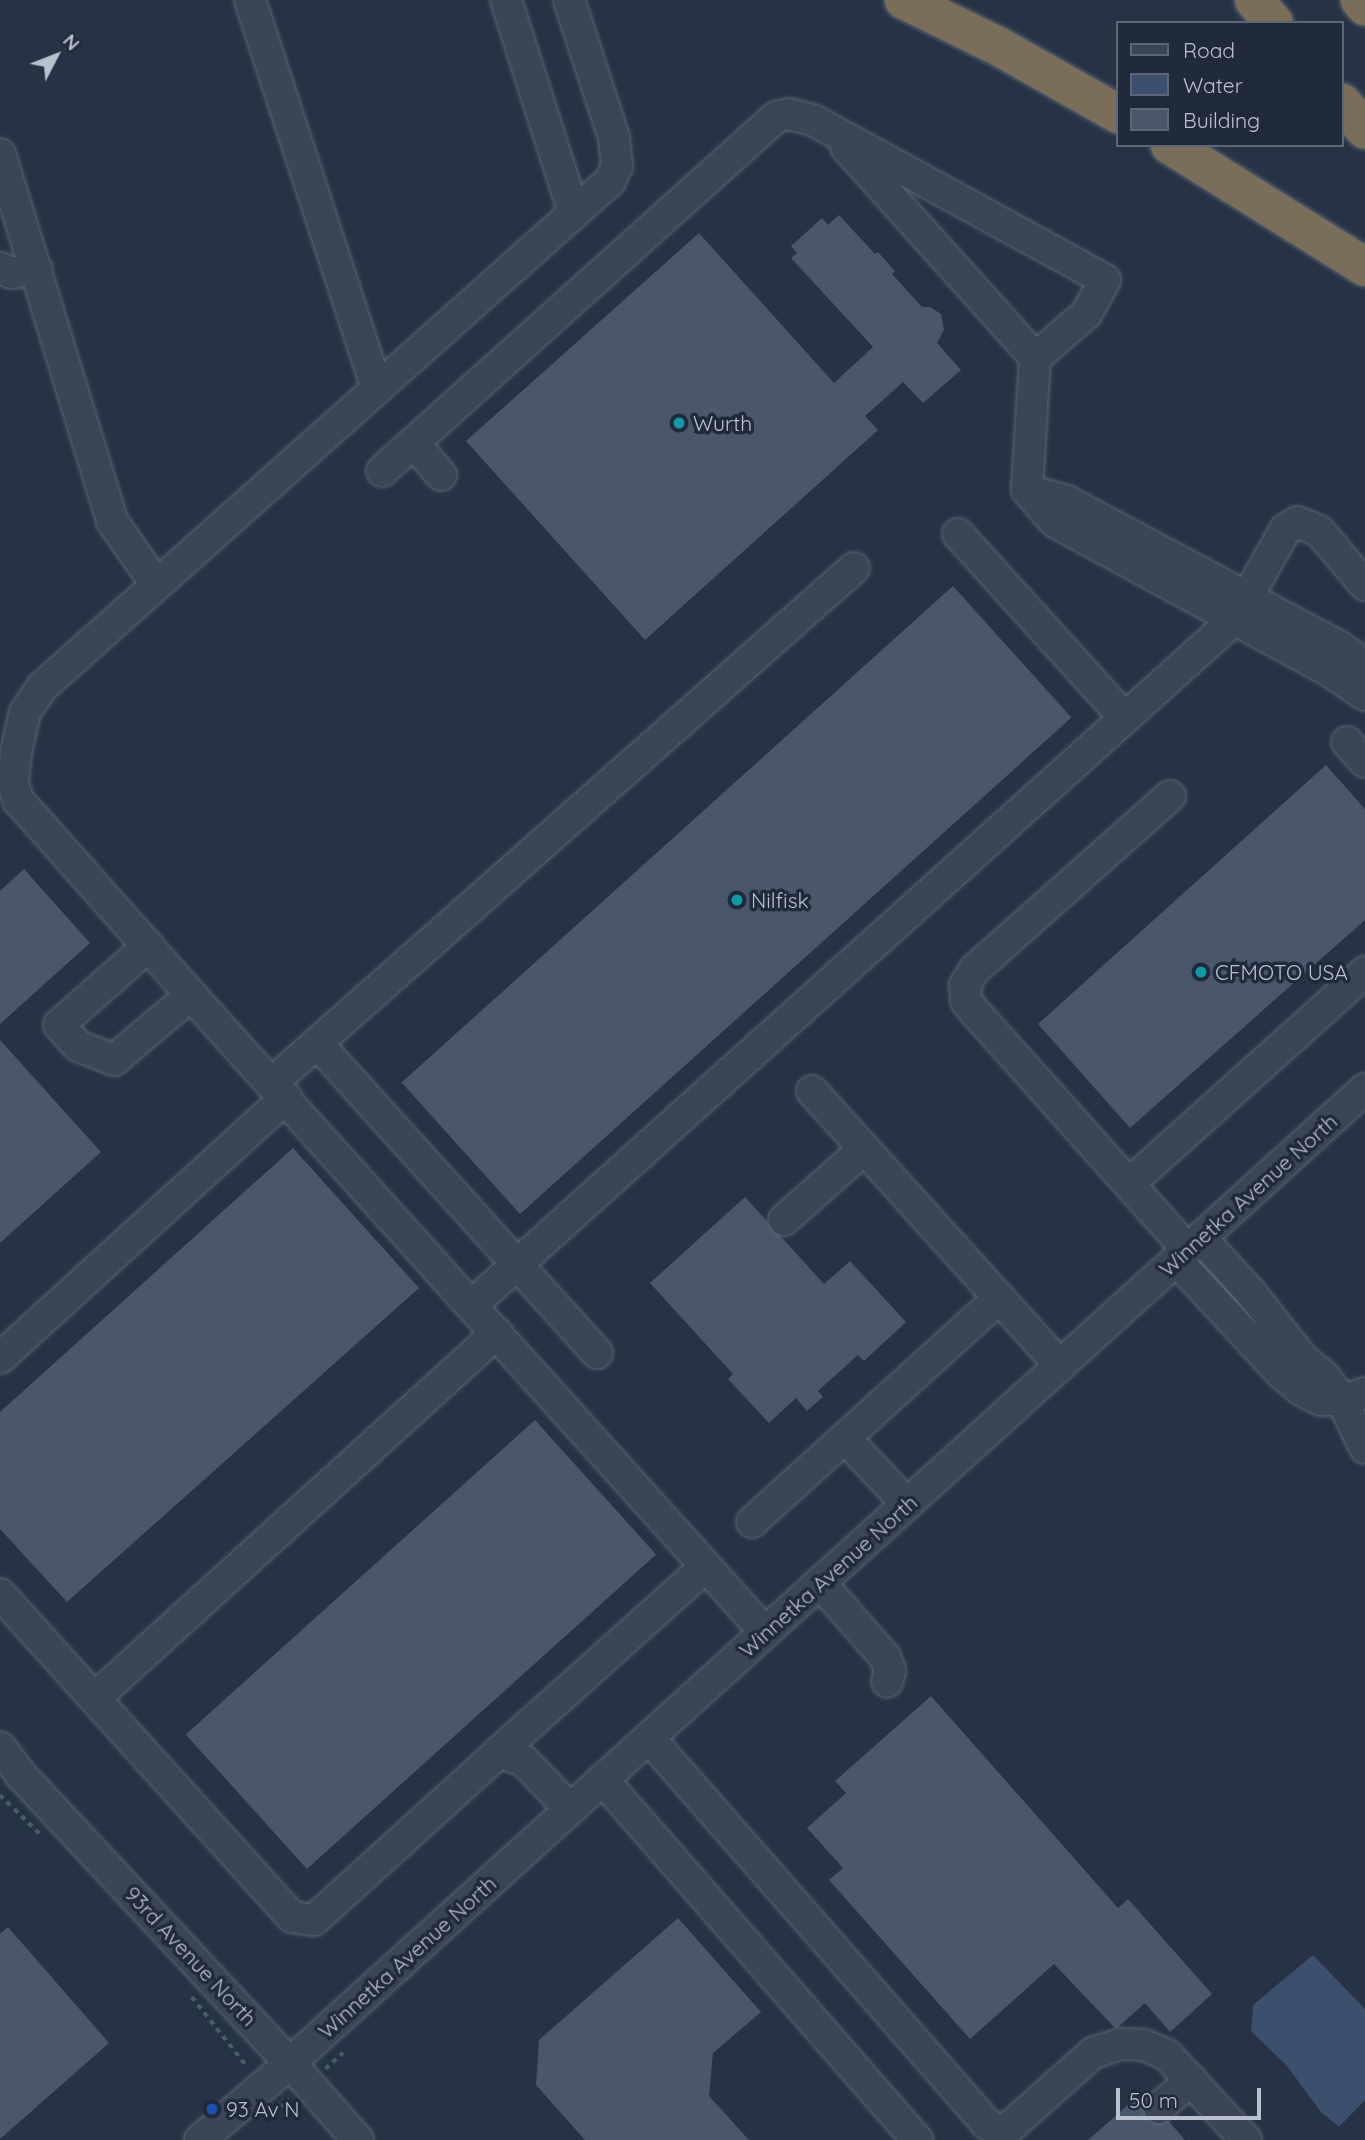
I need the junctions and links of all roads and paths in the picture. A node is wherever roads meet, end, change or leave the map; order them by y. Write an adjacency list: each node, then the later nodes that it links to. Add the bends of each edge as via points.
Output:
1 (250, 0): 24 (street)
2 (506, 0): 18 (street)
3 (569, 0): 18 (street, via 614,138 617,166 610,181)
4 (904, 0): 12 (highway, via 998,46)
5 (963, 0): 10 (highway)
6 (1254, 0): 9 (highway)
7 (1360, 0): 8 (highway)
8 (1365, 6)
9 (1272, 21)
10 (1116, 84)
11 (1344, 105): 13 (highway)
12 (1116, 113)
13 (1365, 129)
14 (831, 130): 23 (street); 23 (street, via 1105,280 1086,314); 25 (street, via 789,114 776,117)
15 (1173, 147): 20 (highway)
16 (1219, 147): 19 (highway)
17 (0, 154): 22 (street)
18 (574, 213): 24 (street)
19 (1365, 250)
20 (1365, 267)
21 (0, 268): 22 (street, via 11,273)
22 (37, 269): 30 (street, via 112,521)
23 (1035, 358): 32 (street, via 1027,490 1067,501)
24 (377, 388): 30 (street)
25 (414, 443): 26 (street); 27 (street)
26 (382, 471)
27 (441, 475)
28 (958, 534): 35 (street)
29 (855, 568): 40 (street)
30 (156, 584): 37 (street, via 42,687 25,712 13,782 18,800)
31 (1365, 585): 32 (street, via 1318,531 1297,522 1285,530)
32 (1241, 608): 33 (street, via 1340,647); 34 (street); 35 (street)
33 (1365, 665)
34 (1365, 695)
35 (1125, 718): 48 (street)
36 (1170, 796): 45 (street, via 975,969 965,985 966,1002)
37 (148, 946): 39 (street); 39 (street, via 59,1025 78,1045 114,1060)
38 (1365, 972): 45 (street)
39 (191, 995): 42 (street)
40 (317, 1043): 42 (street); 48 (street)
41 (1365, 1089): 47 (street, Winnetka Avenue North)
42 (279, 1091): 50 (street); 55 (street)
43 (812, 1091): 44 (street)
44 (864, 1149): 46 (street); 49 (street)
45 (1130, 1183): 47 (street)
46 (784, 1220)
47 (1188, 1249): 51 (street); 52 (street); 56 (street, Winnetka Avenue North)
48 (517, 1265): 50 (street); 54 (street)
49 (999, 1298): 56 (street); 58 (street)
50 (472, 1305): 53 (street)
51 (1261, 1306): 52 (street); 57 (street)
52 (1239, 1327): 57 (street, via 1301,1390 1321,1400)
53 (497, 1333): 62 (street); 67 (street)
54 (597, 1353)
55 (0, 1358)
56 (1060, 1365): 60 (street, Winnetka Avenue North)
57 (1353, 1397): 59 (street)
58 (845, 1438): 60 (street); 61 (street)
59 (1365, 1448)
60 (907, 1504): 63 (street, Winnetka Avenue North)
61 (752, 1522)
62 (706, 1566): 65 (street); 70 (street)
63 (820, 1583): 65 (street, Winnetka Avenue North); 66 (street, via 885,1657 890,1670)
64 (0, 1594): 67 (street)
65 (765, 1632): 68 (street, Winnetka Avenue North)
66 (887, 1682)
67 (95, 1698): 70 (street, via 292,1917 314,1920)
68 (649, 1738): 72 (street, Winnetka Avenue North); 77 (street, via 986,2123 999,2132 1093,2053 1120,2044 1144,2045 1167,2055)
69 (0, 1747): 71 (street, 93rd Avenue North)
70 (499, 1752): 73 (street, via 524,1760)
71 (7, 1776): 74 (path); 76 (street, 93rd Avenue North)
72 (603, 1780): 73 (street, Winnetka Avenue North); 82 (street)
73 (570, 1809): 76 (street, Winnetka Avenue North)
74 (45, 1839)
75 (187, 1991): 78 (path)
76 (290, 2063): 78 (street, Winnetka Avenue North); 81 (street, 93rd Avenue North)
77 (1191, 2080): 79 (street); 83 (street)
78 (271, 2096): 80 (street, Winnetka Avenue North)
79 (1159, 2108)
80 (200, 2140)
81 (358, 2140)
82 (917, 2140)
83 (1246, 2140)

